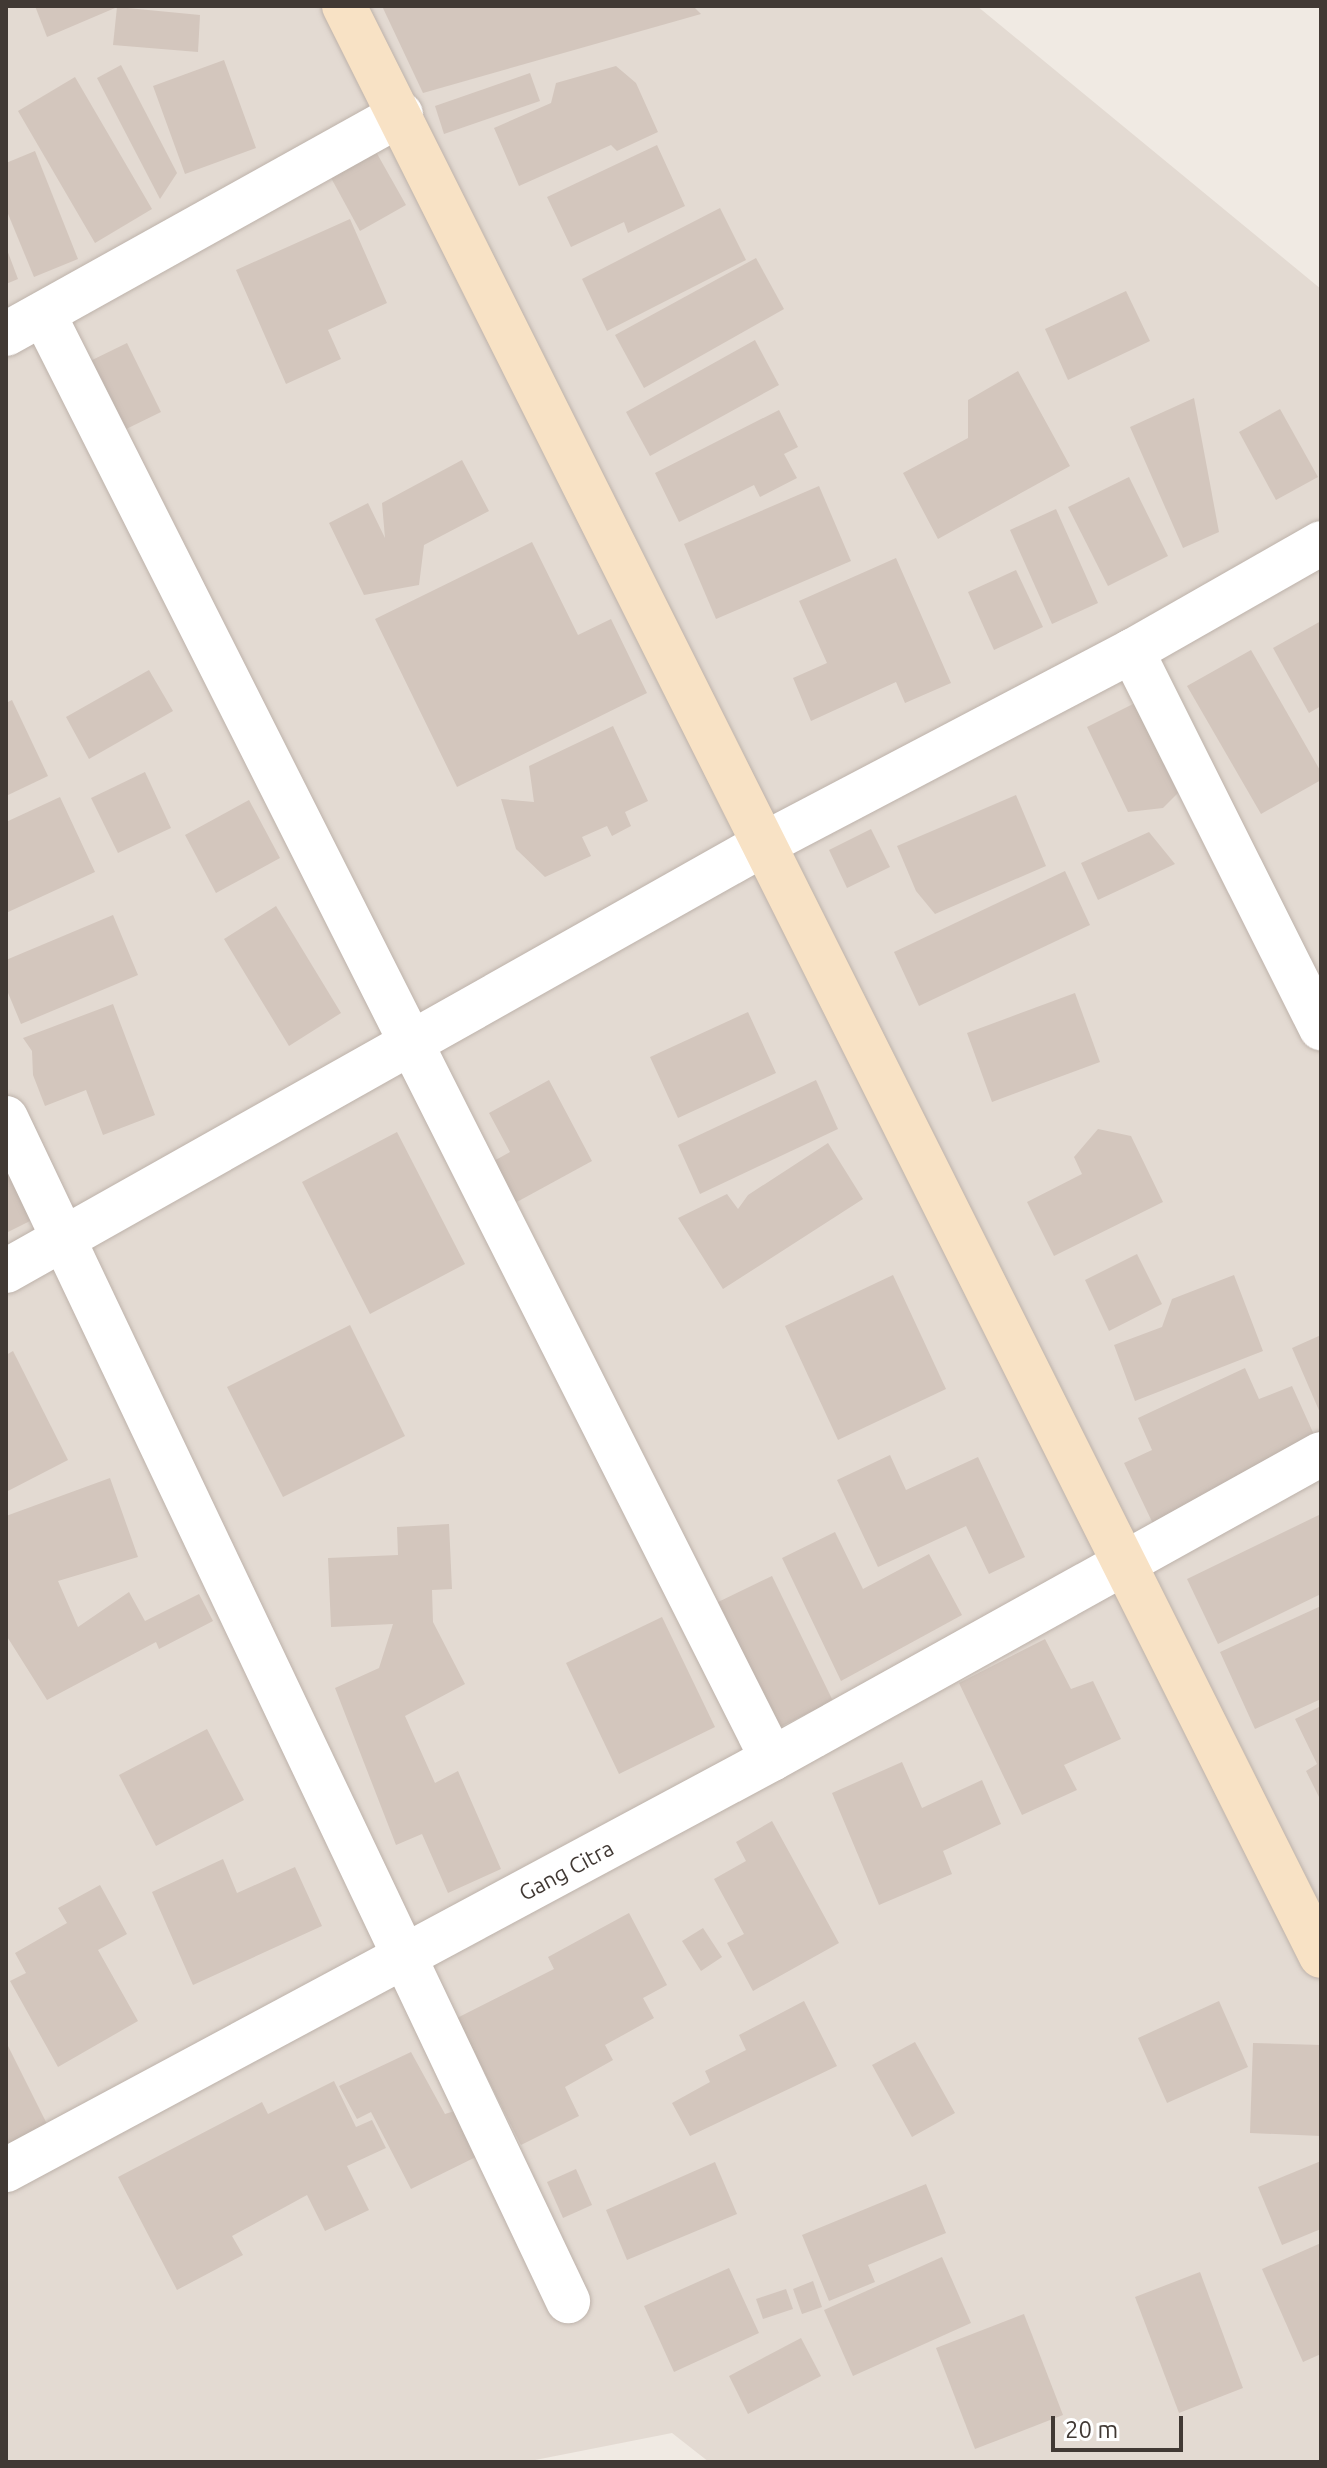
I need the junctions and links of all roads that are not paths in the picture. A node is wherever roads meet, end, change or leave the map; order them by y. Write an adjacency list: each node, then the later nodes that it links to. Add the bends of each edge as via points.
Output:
1 (344, 6): 2 (street)
2 (401, 114): 3 (street); 7 (street)
3 (44, 315): 4 (street); 9 (street)
4 (6, 334)
5 (1321, 543): 6 (street)
6 (1132, 651): 7 (street); 8 (street)
7 (764, 844): 9 (street); 14 (street)
8 (1321, 1028)
9 (409, 1047): 11 (street); 15 (street)
10 (6, 1118): 11 (street)
11 (64, 1238): 12 (street); 16 (street)
12 (6, 1271)
13 (1321, 1454): 14 (street, Gang Citra)
14 (1122, 1563): 15 (street, Gang Citra); 17 (street)
15 (772, 1759): 16 (street, Gang Citra)
16 (408, 1955): 18 (street, Gang Citra); 19 (street)
17 (1321, 1956)
18 (6, 2170)
19 (568, 2301)

